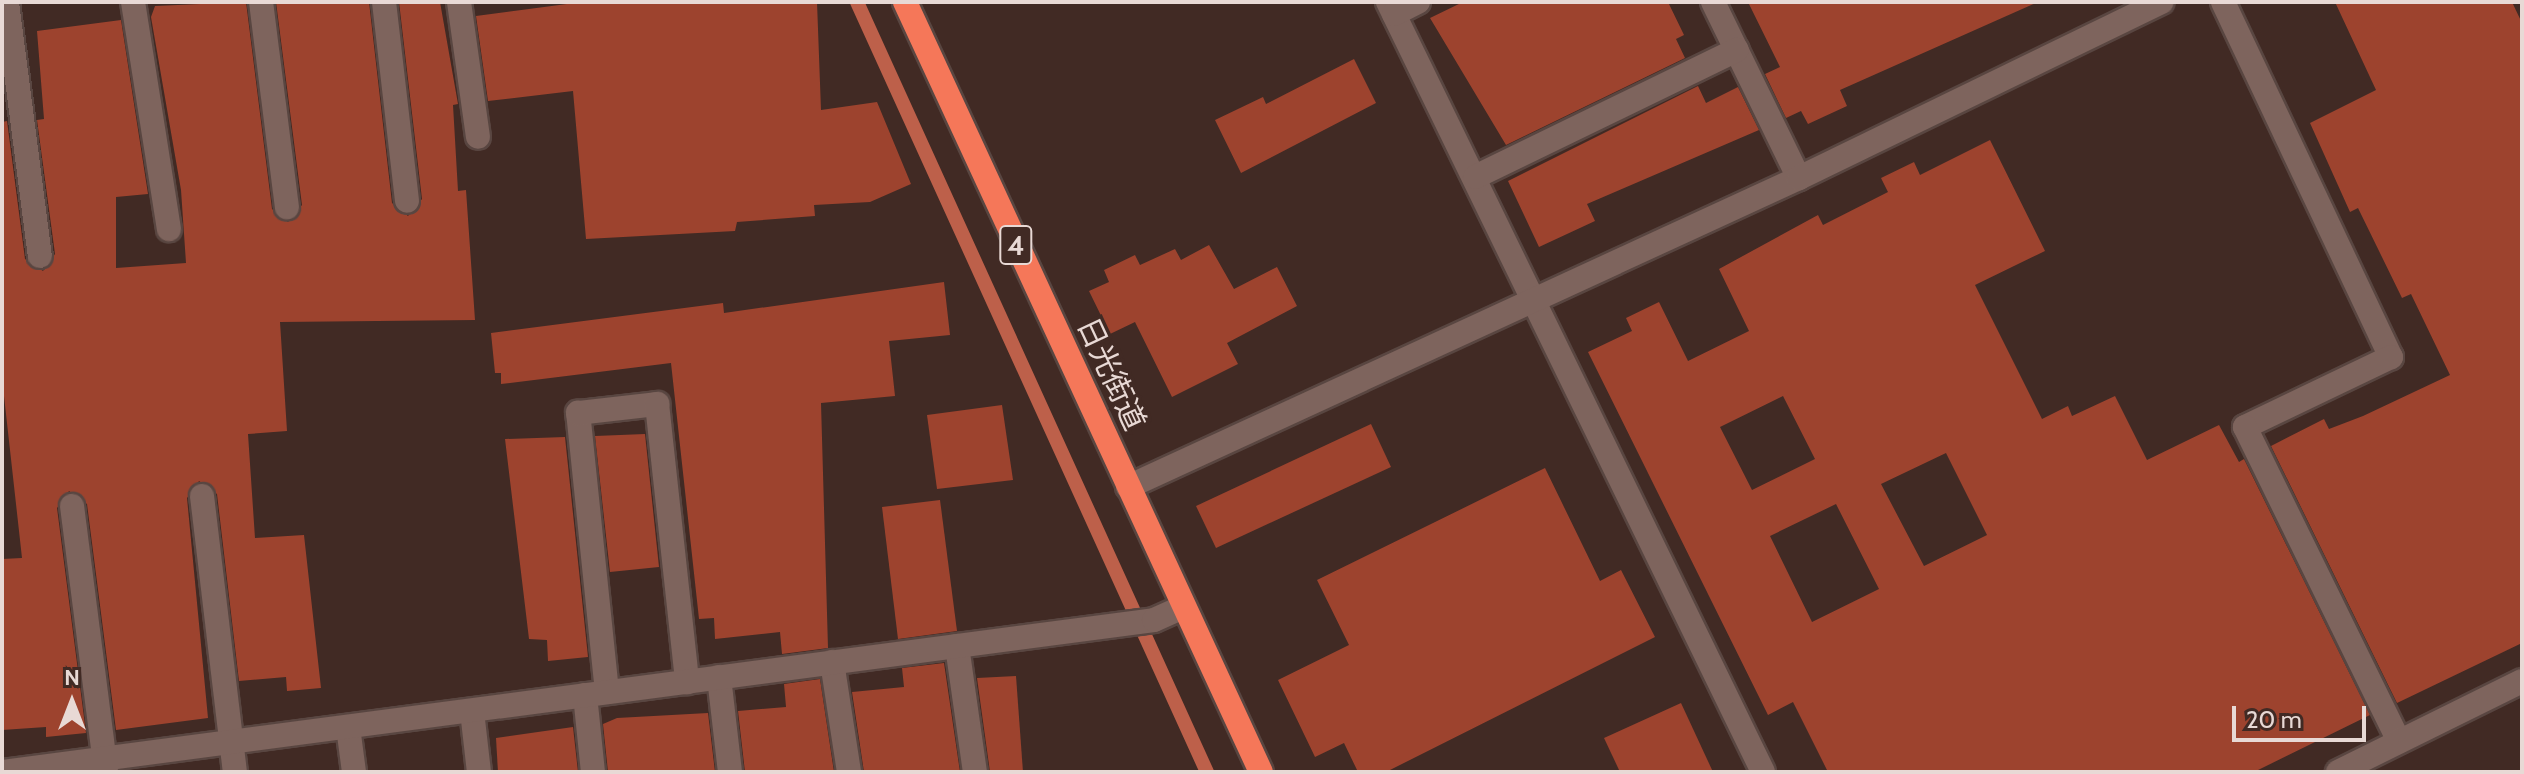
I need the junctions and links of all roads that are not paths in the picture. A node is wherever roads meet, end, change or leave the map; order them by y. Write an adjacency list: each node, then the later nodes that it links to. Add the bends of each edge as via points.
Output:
1 (13, 2): 11 (street)
2 (133, 2): 19 (street)
3 (261, 2): 18 (street)
4 (384, 2): 17 (street)
5 (459, 2): 14 (street)
6 (905, 2): 22 (highway, 日光街道 / 4)
7 (1418, 2): 12 (street)
8 (1713, 2): 13 (street)
9 (2162, 2): 16 (street)
10 (2223, 2): 34 (street, via 2391,357 2245,427)
11 (4, 3): 20 (street)
12 (1391, 8): 15 (street)
13 (1737, 50): 15 (street); 16 (street)
14 (478, 137)
15 (1475, 177): 21 (street)
16 (1799, 178): 21 (street)
17 (407, 201)
18 (287, 207)
19 (169, 229)
20 (40, 256)
21 (1536, 300): 22 (street); 47 (street)
22 (1128, 487): 25 (highway, 日光街道 / 4)
23 (202, 496): 35 (street)
24 (72, 506): 36 (street)
25 (1181, 608): 26 (street, via 1154,620); 46 (highway, 日光街道 / 4)
26 (957, 646): 27 (street); 45 (street)
27 (832, 662): 28 (street); 44 (street)
28 (719, 677): 30 (street); 43 (street)
29 (2522, 681): 34 (street)
30 (687, 682): 31 (street); 31 (street, via 657,404 578,413)
31 (596, 694): 32 (street); 42 (street)
32 (472, 711): 33 (street); 41 (street)
33 (348, 727): 35 (street); 40 (street)
34 (2399, 741): 48 (street)
35 (231, 743): 36 (street); 39 (street)
36 (105, 766): 37 (street)
37 (37, 770): 38 (street)
38 (3, 772)
39 (235, 772)
40 (354, 772)
41 (479, 772)
42 (593, 772)
43 (730, 772)
44 (849, 772)
45 (975, 772)
46 (1261, 772)
47 (1763, 772)
48 (2338, 772)

